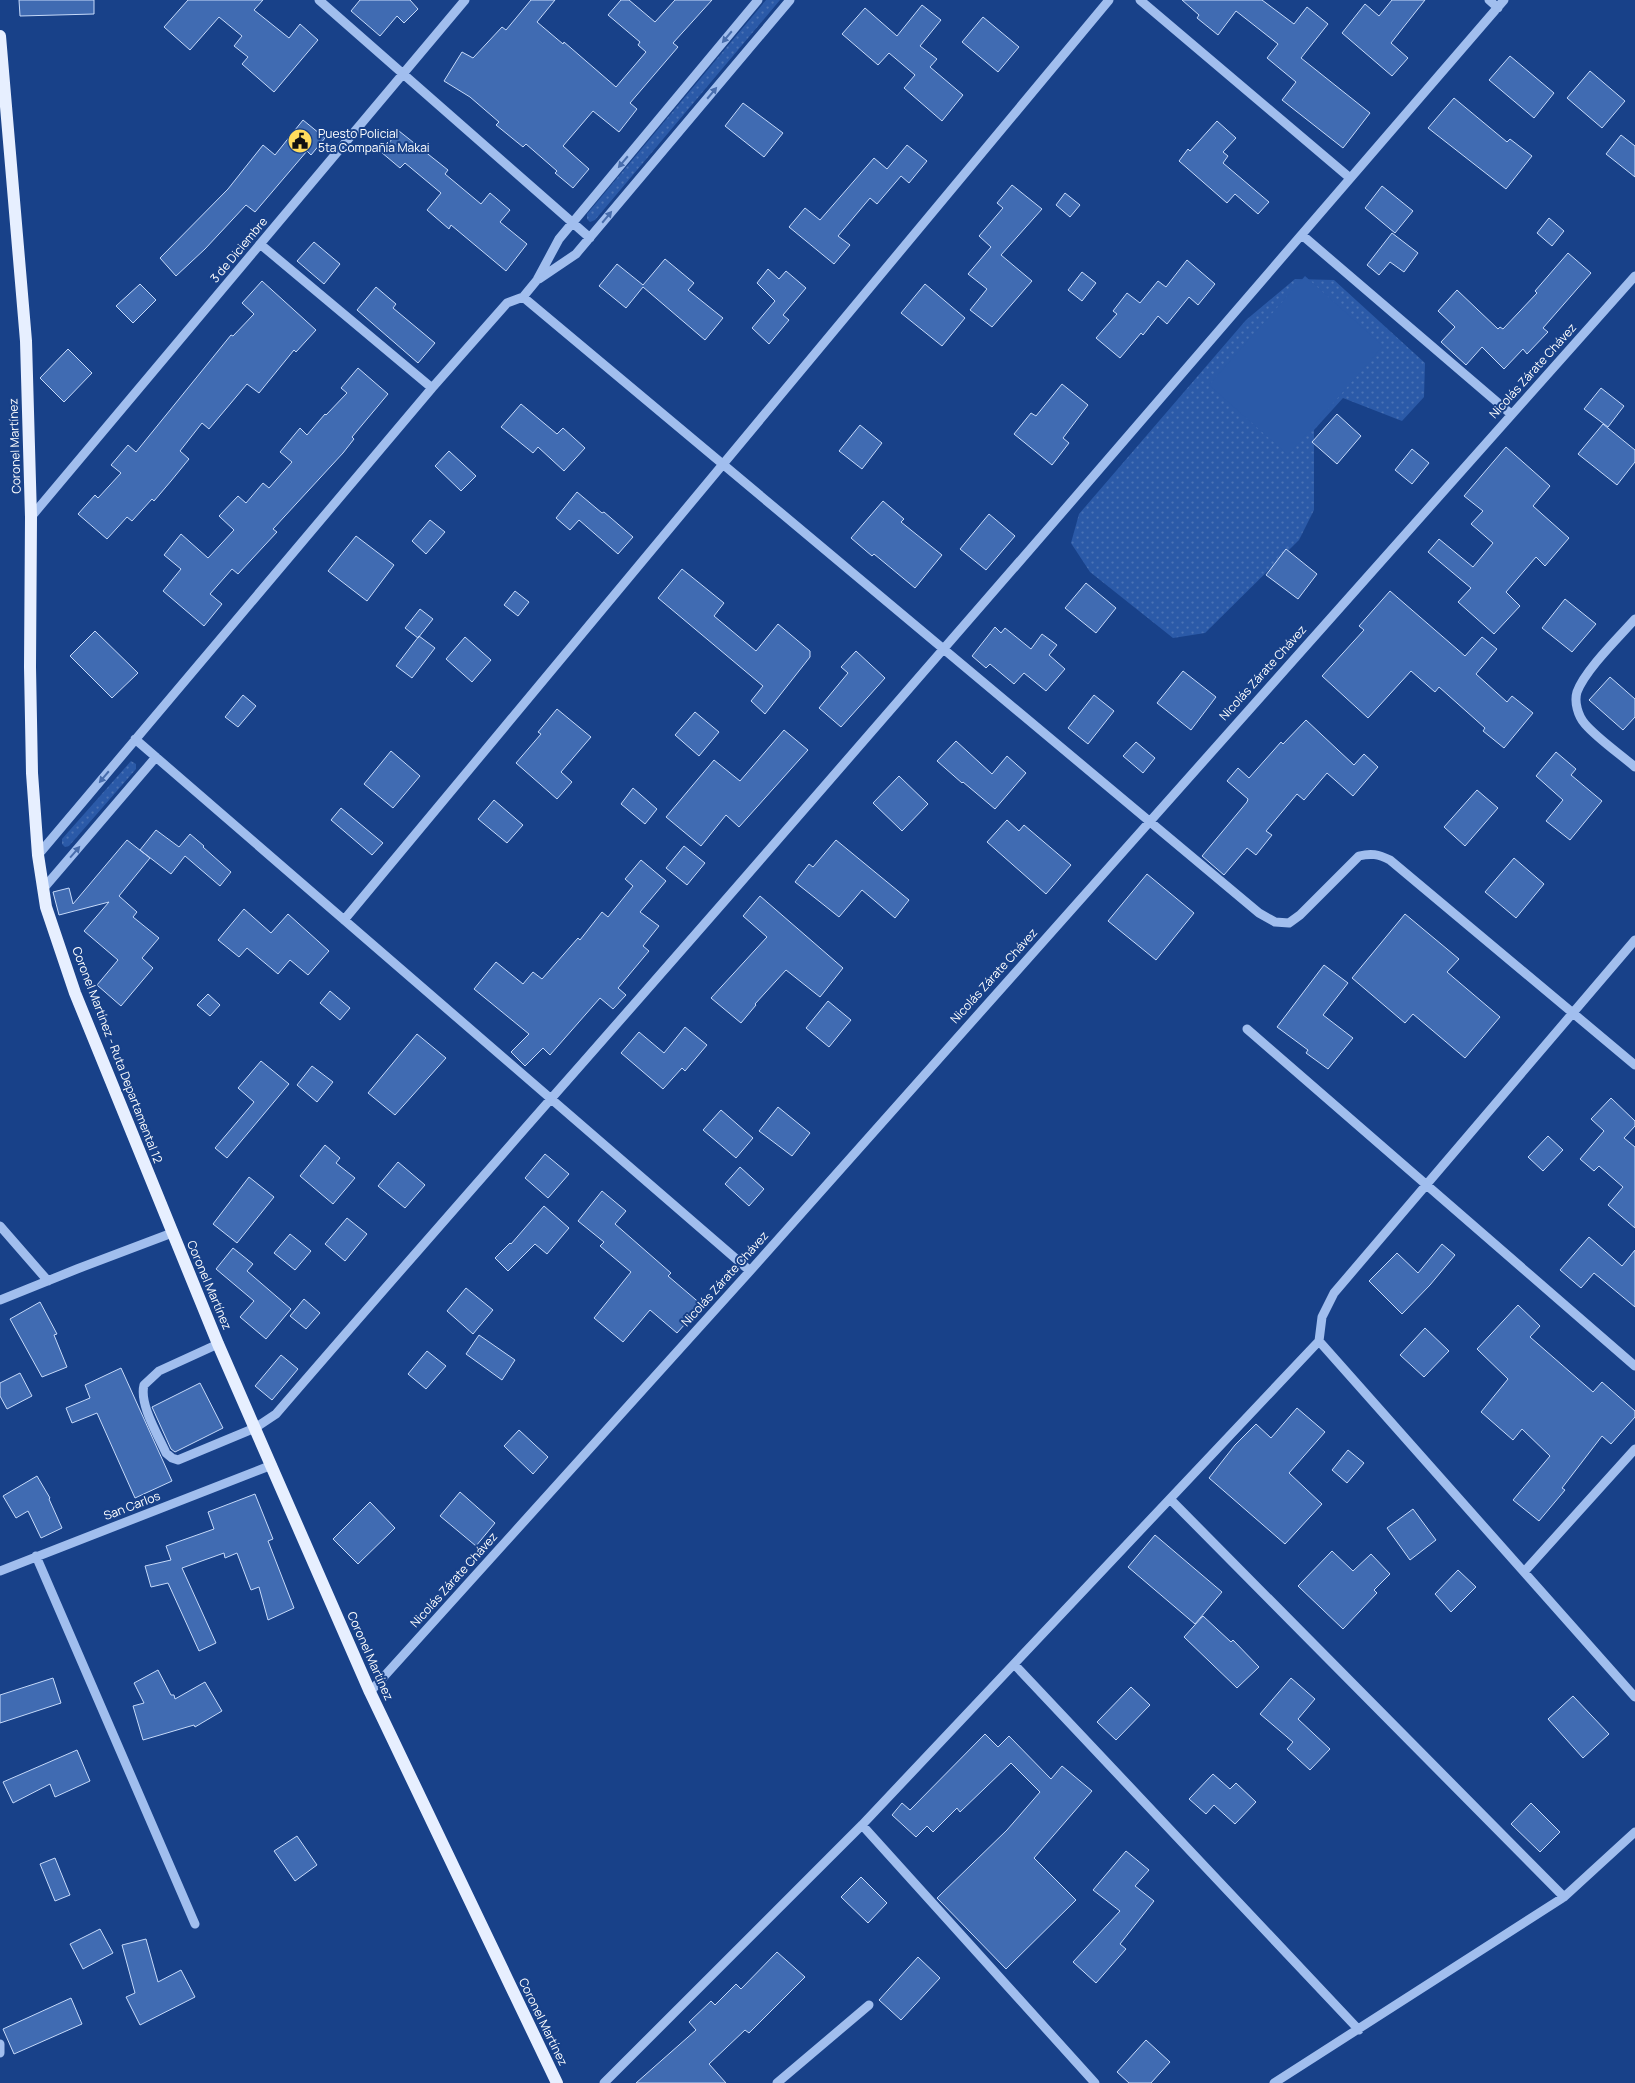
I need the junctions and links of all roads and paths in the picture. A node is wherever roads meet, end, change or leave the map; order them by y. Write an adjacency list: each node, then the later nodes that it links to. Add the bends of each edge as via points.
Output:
1 (319, 0): 11 (street)
2 (465, 0): 11 (street, 3 de Diciembre)
3 (758, 0): 13 (street, one-way to 13)
4 (790, 0): 15 (street, one-way to 4)
5 (1109, 0): 22 (street)
6 (1140, 0): 12 (street)
7 (1489, 0): 9 (street)
8 (1504, 0): 9 (street)
9 (1498, 8): 12 (street)
10 (0, 36): 23 (main road, Coronel Martínez, via 26,341)
11 (404, 73): 13 (street); 16 (street, 3 de Diciembre)
12 (1350, 178): 14 (street)
13 (572, 223): 15 (street); 18 (street, via 559,239)
14 (1302, 235): 21 (street); 25 (street)
15 (590, 238): 18 (street, via 576,254)
16 (260, 244): 20 (street); 23 (street, 3 de Diciembre)
17 (1635, 276): 21 (street, Nicolás Zárate Chávez)
18 (537, 280): 19 (street)
19 (523, 297): 20 (street, via 506,303); 22 (street)
20 (432, 388): 26 (street)
21 (1511, 414): 29 (street, Nicolás Zárate Chávez)
22 (721, 464): 25 (street); 32 (street)
23 (31, 517): 30 (main road, Coronel Martínez, via 30,706)
24 (1635, 619): 28 (street, via 1590,672 1576,701 1586,725)
25 (944, 650): 29 (street); 37 (street)
26 (135, 739): 27 (street); 30 (street, one-way to 30)
27 (156, 757): 31 (street, one-way to 27); 32 (street)
28 (1635, 767)
29 (1148, 821): 34 (street, via 1259,913 1275,922 1289,923 1300,915 1359,856 1380,855); 41 (street, Nicolás Zárate Chávez)
30 (38, 855): 31 (main road, Coronel Martínez - Ruta Departamental 12)
31 (43, 889): 40 (main road, Coronel Martínez - Ruta Departamental 12, via 75,993)
32 (344, 920): 37 (street)
33 (1635, 940): 34 (street)
34 (1573, 1012): 36 (street); 38 (street)
35 (1247, 1029): 38 (street)
36 (1635, 1065)
37 (552, 1099): 41 (street); 47 (street, via 276,1414)
38 (1425, 1185): 44 (street, via 1334,1293 1322,1317); 46 (street)
39 (0, 1226): 42 (street)
40 (172, 1233): 42 (street); 45 (main road, Coronel Martínez)
41 (750, 1271): 55 (street, Nicolás Zárate Chávez)
42 (48, 1281): 43 (street)
43 (0, 1300)
44 (1319, 1341): 50 (street); 53 (street)
45 (218, 1344): 47 (main road, Coronel Martínez); 47 (street, via 159,1371 144,1385 143,1396 158,1435 166,1453 178,1460)
46 (1635, 1366)
47 (255, 1428): 49 (main road, Coronel Martínez)
48 (1635, 1449): 53 (street)
49 (272, 1465): 51 (street, San Carlos); 55 (main road, Coronel Martínez)
50 (1170, 1498): 54 (street); 59 (street)
51 (36, 1556): 52 (street, San Carlos); 60 (street)
52 (0, 1570)
53 (1524, 1572): 56 (street)
54 (1014, 1664): 57 (street); 62 (street)
55 (370, 1692): 65 (main road, Coronel Martínez)
56 (1635, 1697)
57 (862, 1825): 66 (street); 68 (street)
58 (1635, 1832): 59 (street)
59 (1564, 1897): 62 (street)
60 (195, 1924)
61 (869, 2005): 67 (street)
62 (1359, 2030): 69 (street)
63 (0, 2044): 64 (street)
64 (0, 2053)
65 (557, 2083)
66 (604, 2083)
67 (777, 2083)
68 (1095, 2083)
69 (1274, 2083)

